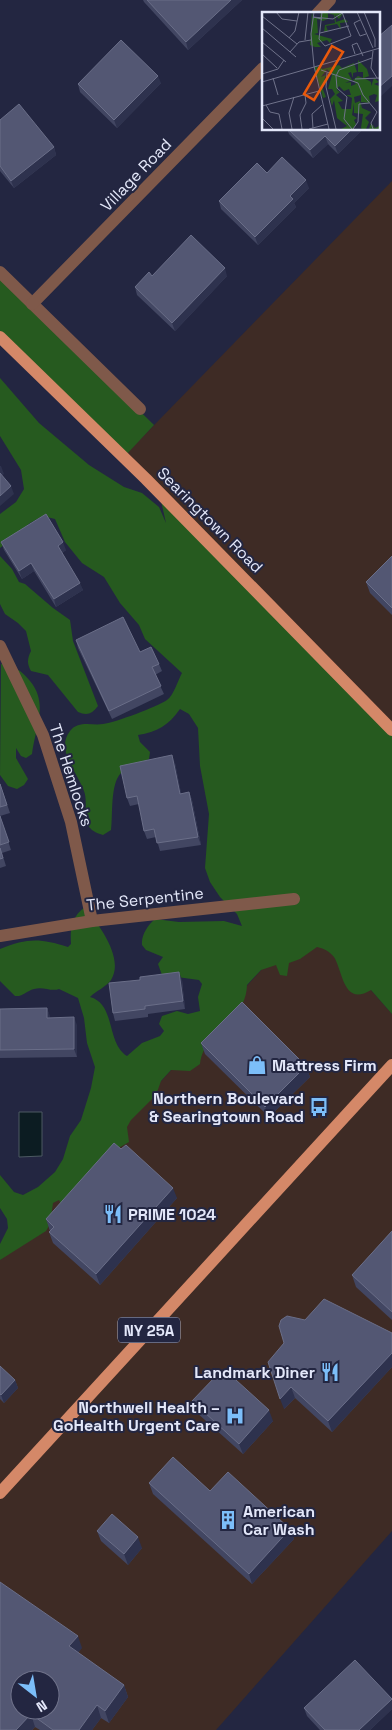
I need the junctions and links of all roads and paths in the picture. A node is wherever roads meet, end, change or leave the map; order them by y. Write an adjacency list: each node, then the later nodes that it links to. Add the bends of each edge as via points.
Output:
1 (330, 0): 2 (street)
2 (319, 12)
3 (262, 69): 5 (street, Village Road)
4 (0, 272): 5 (street)
5 (32, 304): 7 (street)
6 (0, 337): 9 (main road, Searingtown Road, via 146,479)
7 (140, 409)
8 (0, 646): 11 (street, The Hemlocks, via 43,735 71,822)
9 (392, 730)
10 (294, 899): 11 (street, The Serpentine)
11 (92, 921): 12 (street, The Serpentine)
12 (0, 936)
13 (392, 1065): 14 (main road, NY 25A)
14 (0, 1493)

